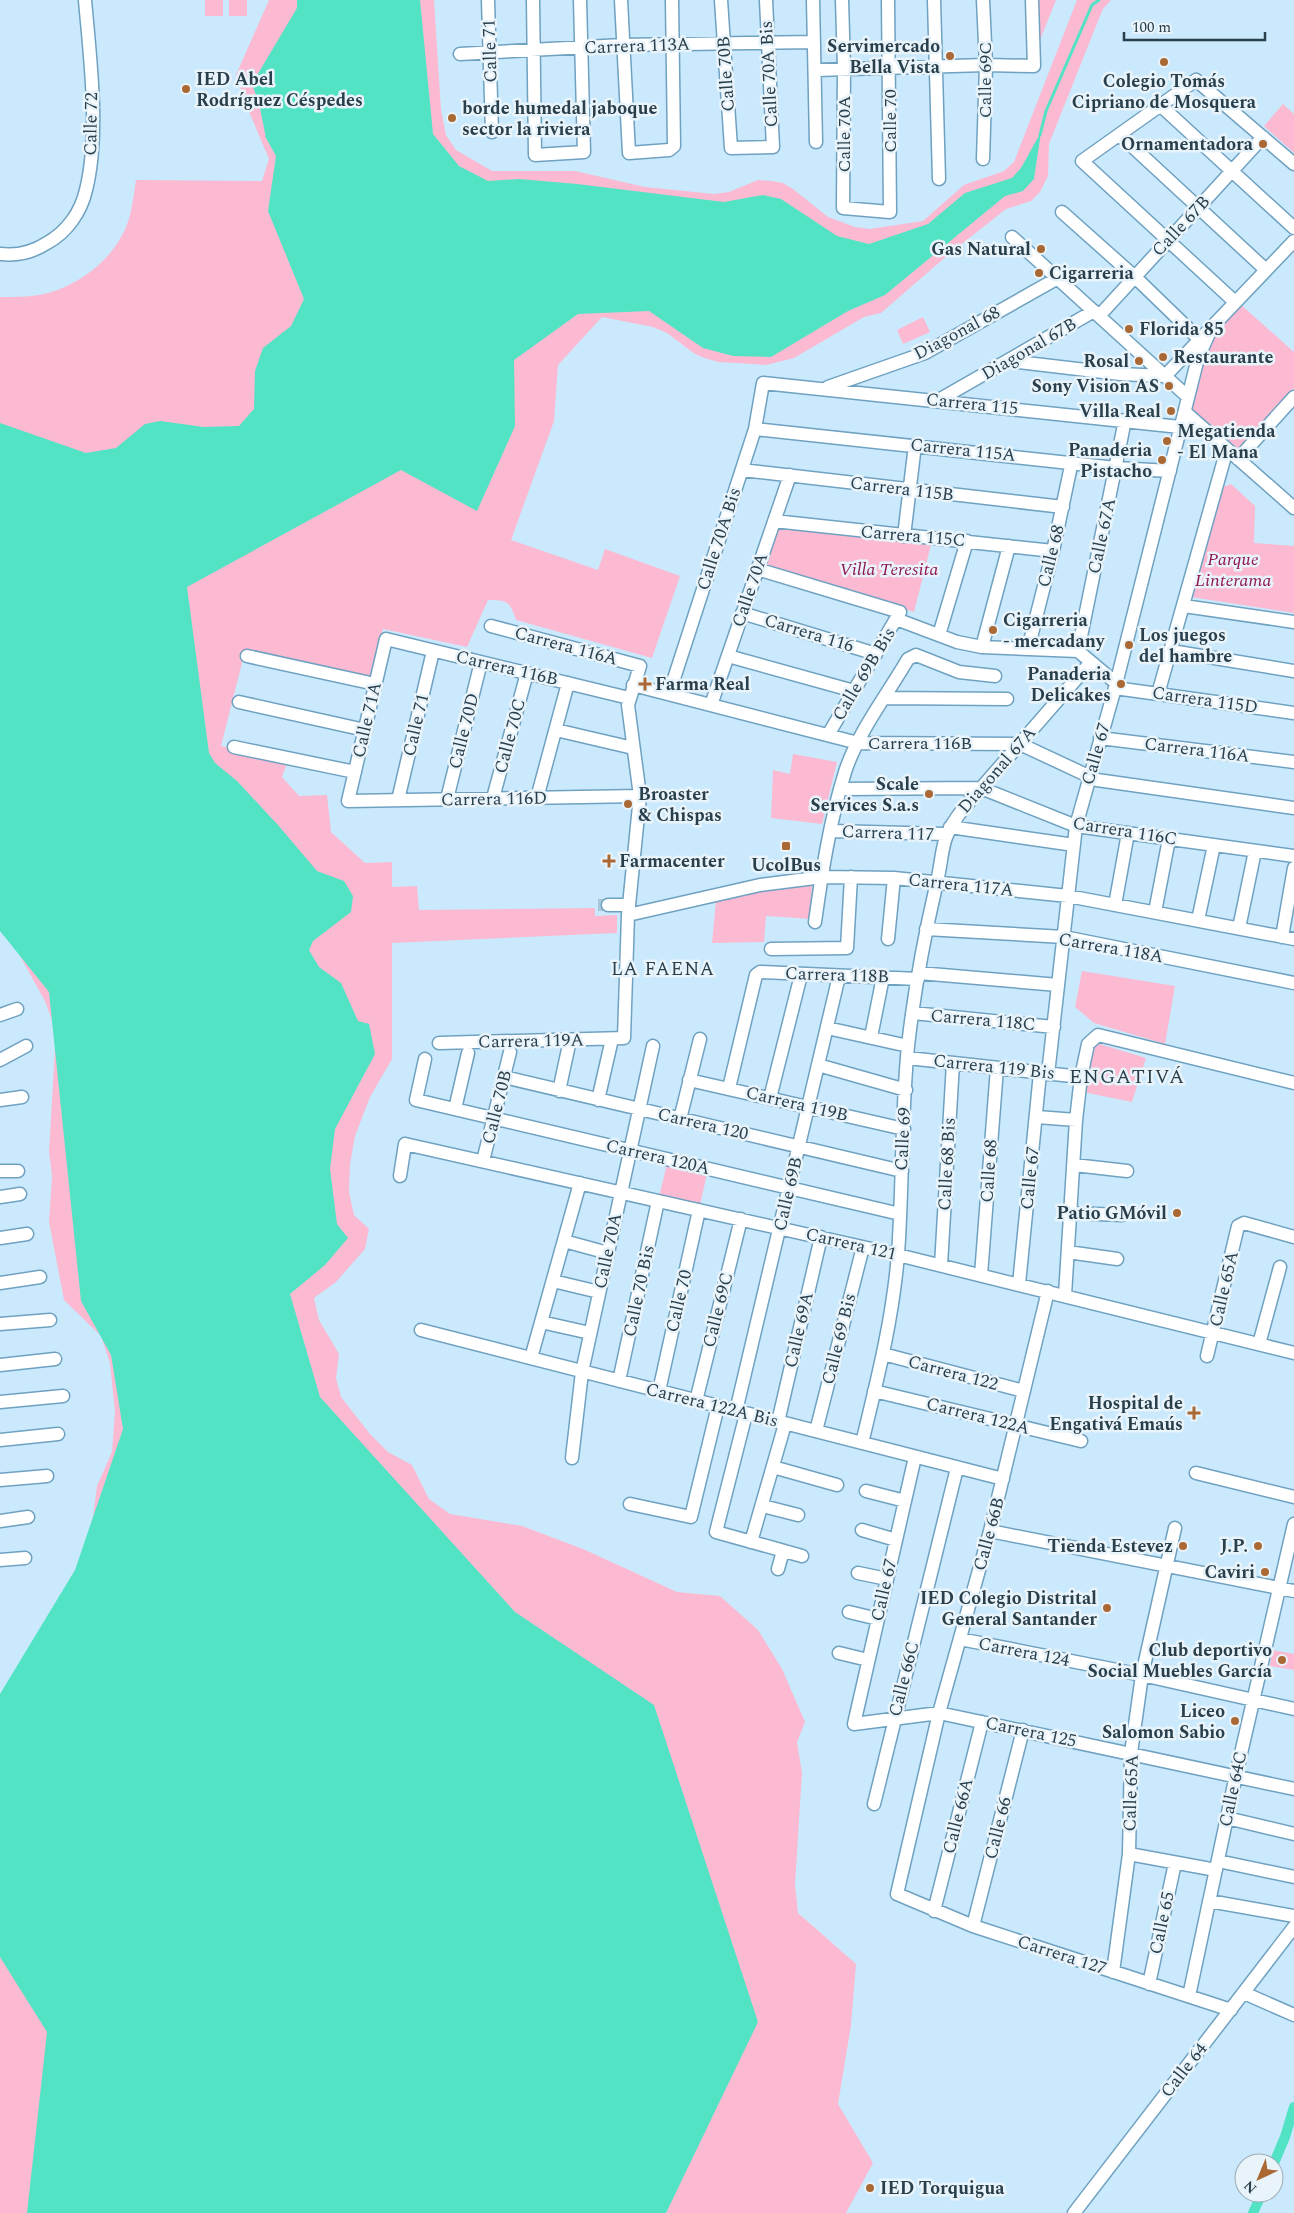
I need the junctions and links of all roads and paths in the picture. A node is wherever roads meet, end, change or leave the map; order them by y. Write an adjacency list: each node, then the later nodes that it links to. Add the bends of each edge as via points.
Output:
1 (85, 0): 46 (street, Calle 72, via 92,101 90,172 86,191 69,226 55,238 27,252)
2 (488, 0): 22 (street, Calle 71)
3 (533, 0): 21 (street)
4 (580, 0): 20 (street)
5 (621, 0): 18 (street)
6 (672, 0): 19 (street)
7 (721, 0): 16 (street, Calle 70B)
8 (766, 0): 17 (street, Calle 70A Bis)
9 (813, 0): 15 (street, Calle 70A)
10 (842, 0): 27 (street, Calle 70A)
11 (888, 0): 26 (street, Calle 70)
12 (934, 0): 25 (street)
13 (983, 0): 24 (street, Calle 69C)
14 (1032, 0): 24 (street, via 1034,66)
15 (814, 42): 17 (street, Carrera 113A); 28 (street, Calle 70A)
16 (723, 44): 17 (street, Carrera 113A); 19 (street, Carrera 113A); 34 (street, Calle 70B, via 731,148)
17 (767, 44): 34 (street, Calle 70A Bis)
18 (622, 45): 19 (street, Carrera 113A); 19 (street, via 629,153 669,150 674,146); 20 (street, Carrera 113A)
19 (673, 45)
20 (581, 48): 21 (street, Carrera 113A); 21 (street, via 584,152 535,155)
21 (533, 50): 22 (street, Carrera 113A)
22 (490, 51): 23 (street, Carrera 113A); 30 (street, Calle 71)
23 (460, 54)
24 (986, 65): 25 (street); 35 (street, Calle 69C)
25 (938, 66): 26 (street); 38 (street)
26 (889, 67): 27 (street); 40 (street, Calle 70, via 890,212)
27 (844, 68): 28 (street); 40 (street, Calle 70A)
28 (816, 70): 33 (street, Calle 70A)
29 (1160, 106): 31 (street); 32 (street, via 1196,80); 37 (street)
30 (492, 132)
31 (1120, 134): 39 (street); 44 (street, via 1082,161)
32 (1263, 137): 36 (street); 37 (street, Calle 67B)
33 (816, 142)
34 (773, 147)
35 (983, 159)
36 (1294, 164)
37 (1232, 171): 39 (street, Calle 67B); 42 (street)
38 (939, 179)
39 (1199, 207): 44 (street, Calle 67B); 47 (street)
40 (843, 208)
41 (1062, 212): 48 (street)
42 (1294, 228)
43 (1012, 237): 49 (street)
44 (1168, 240): 48 (street, Calle 67B); 50 (street)
45 (1293, 244): 47 (street)
46 (0, 254)
47 (1266, 270): 50 (street)
48 (1135, 277): 51 (street, Calle 67B); 53 (street)
49 (1058, 278): 51 (street); 57 (street, Diagonal 68, via 925,353)
50 (1235, 302): 52 (street)
51 (1097, 314): 54 (street, Diagonal 67B); 55 (street)
52 (1211, 329): 53 (street); 58 (street, via 1201,350)
53 (1200, 340): 55 (street)
54 (1010, 361): 55 (street); 60 (street, Diagonal 67B)
55 (1165, 376): 58 (street)
56 (763, 383): 57 (street, Carrera 115); 64 (street, Calle 70A Bis)
57 (823, 388): 60 (street, Carrera 115)
58 (1188, 397): 61 (street)
59 (1294, 397): 67 (street)
60 (937, 401): 62 (street, Carrera 115)
61 (1185, 412): 63 (street, Calle 67); 66 (street)
62 (1125, 420): 63 (street, Carrera 115); 69 (street, Calle 67A)
63 (1180, 427): 71 (street, Calle 67)
64 (755, 429): 65 (street, Carrera 115A); 70 (street, Calle 70A Bis)
65 (916, 445): 68 (street, Carrera 115A); 73 (street)
66 (1227, 449): 67 (street); 82 (street)
67 (1238, 459): 75 (street)
68 (1072, 461): 69 (street, Carrera 115A); 74 (street, Calle 68)
69 (1116, 468): 71 (street, Carrera 115A); 92 (street, Calle 67A)
70 (742, 470): 72 (street, Carrera 115B); 107 (street, Calle 70A Bis)
71 (1170, 471): 105 (street, Calle 67)
72 (790, 474): 73 (street, Carrera 115B); 76 (street, Calle 70A)
73 (909, 490): 74 (street, Carrera 115B); 77 (street)
74 (1063, 507): 80 (street, Calle 68)
75 (1294, 508)
76 (774, 521): 77 (street, Carrera 115C); 81 (street, Calle 70A)
77 (904, 536): 78 (street, Carrera 115C)
78 (967, 541): 79 (street, Carrera 115C); 87 (street)
79 (1009, 546): 80 (street, Carrera 115C); 89 (street)
80 (1053, 551): 90 (street, Calle 68)
81 (757, 569): 83 (street, Calle 70A); 84 (street)
82 (1184, 606): 85 (street); 93 (street)
83 (742, 613): 94 (street, Carrera 116); 96 (street, Calle 70A)
84 (898, 616): 87 (street); 94 (street, Calle 69B Bis)
85 (1294, 622)
86 (491, 626): 104 (street, Carrera 116A, via 640,666)
87 (939, 636): 89 (street)
88 (386, 639): 91 (street, Carrera 116B); 103 (street, Calle 71A)
89 (982, 647): 90 (street)
90 (1028, 649): 92 (street)
91 (433, 651): 97 (street, Carrera 116B); 131 (street, Calle 71)
92 (1078, 651): 98 (street)
93 (1171, 651): 99 (street); 108 (street)
94 (876, 654): 106 (street, Calle 69B Bis)
95 (247, 656): 103 (street)
96 (728, 656): 106 (street); 113 (street, Calle 70A)
97 (481, 662): 100 (street, Carrera 116B); 132 (street, Calle 70D)
98 (1091, 662): 105 (street); 120 (street, Diagonal 67A)
99 (1294, 671)
100 (527, 673): 102 (street, Carrera 116B); 129 (street, Calle 70C)
101 (995, 676): 110 (street, via 959,672 913,656)
102 (568, 683): 109 (street, Carrera 116B); 116 (street)
103 (375, 684): 115 (street, Calle 71A)
104 (633, 685): 107 (street, Carrera 116B); 109 (street)
105 (1116, 685): 108 (street, Carrera 115D); 118 (street, Calle 67)
106 (854, 690): 117 (street, Calle 69B Bis)
107 (668, 694): 113 (street, Carrera 116B)
108 (1158, 694): 114 (street, Carrera 115D)
109 (629, 698): 122 (street)
110 (885, 698): 111 (street); 119 (street)
111 (1007, 699)
112 (239, 702): 115 (street)
113 (711, 705): 117 (street, Carrera 116B)
114 (1294, 713)
115 (365, 730): 124 (street, Calle 71A)
116 (556, 730): 122 (street); 130 (street)
117 (828, 735): 119 (street, Carrera 116B)
118 (1100, 738): 123 (street, Carrera 116A); 125 (street, Calle 67)
119 (858, 743): 120 (street, Carrera 116B); 126 (street)
120 (1020, 744): 125 (street, Carrera 116B); 127 (street, Diagonal 67A)
121 (234, 747): 124 (street)
122 (633, 748): 128 (street)
123 (1294, 762)
124 (355, 772): 133 (street, Calle 71A)
125 (1089, 777): 134 (street, Carrera 116B); 135 (street, Calle 67)
126 (841, 788): 127 (street, Carrera 116C); 137 (street)
127 (981, 788): 135 (street, Carrera 116C); 136 (street, Diagonal 67A)
128 (640, 796): 130 (street, Carrera 116D); 152 (street)
129 (494, 798): 130 (street, Carrera 116D); 132 (street, Carrera 116D)
130 (537, 798)
131 (398, 800): 132 (street, Carrera 116D); 133 (street, Carrera 116D)
132 (447, 800)
133 (348, 801)
134 (1294, 808)
135 (1076, 826): 138 (street, Carrera 116C); 140 (street, Calle 67)
136 (948, 830): 137 (street, Carrera 117); 140 (street, Carrera 117); 148 (street, Calle 69)
137 (831, 832): 145 (street)
138 (1128, 833): 139 (street, Carrera 116C); 150 (street)
139 (1169, 839): 141 (street, Carrera 116C); 153 (street)
140 (1074, 845): 149 (street, Calle 67)
141 (1214, 845): 142 (street, Carrera 116C); 154 (street)
142 (1255, 851): 143 (street, Carrera 116C); 156 (street)
143 (1294, 856)
144 (1294, 868): 160 (street)
145 (823, 877): 146 (street, Carrera 117A); 152 (street, Carrera 117A, via 760,885); 155 (street)
146 (851, 877): 147 (street, Carrera 117A); 161 (street, via 847,948)
147 (894, 878): 148 (street, Carrera 117A); 159 (street)
148 (938, 882): 149 (street, Carrera 117A); 157 (street, Calle 69)
149 (1068, 896): 150 (street, Carrera 117A); 158 (street, Calle 67)
150 (1114, 904): 153 (street, Carrera 117A)
151 (608, 905): 152 (street, Carrera 117A)
152 (628, 910): 174 (street)
153 (1155, 912): 154 (street, Carrera 117A)
154 (1198, 920): 156 (street, Carrera 117A)
155 (815, 922)
156 (1239, 928): 160 (street, Carrera 117A)
157 (926, 929): 158 (street, Carrera 118A); 164 (street, Calle 69)
158 (1064, 937): 166 (street, Carrera 118A); 167 (street, Calle 67)
159 (888, 938)
160 (1288, 938)
161 (771, 949)
162 (801, 975): 163 (street, Carrera 118B); 193 (street, Carrera 118B, via 764,971 756,975); 197 (street)
163 (839, 976): 165 (street, Carrera 118B); 172 (street, Calle 69B)
164 (919, 976): 165 (street, Carrera 118B); 167 (street, Carrera 118B); 169 (street, Calle 69)
165 (883, 977): 173 (street)
166 (1294, 983)
167 (1058, 985): 171 (street, Calle 67)
168 (17, 1008): 170 (street)
169 (913, 1013): 171 (street, Carrera 118C); 181 (street, Calle 69)
170 (0, 1015)
171 (1054, 1026): 188 (street, Calle 67)
172 (827, 1028): 173 (street, Carrera 119 Bis); 186 (street, Calle 69B)
173 (871, 1037): 181 (street, Carrera 119 Bis)
174 (618, 1039): 176 (street, Carrera 119A); 199 (street)
175 (700, 1039): 191 (street)
176 (570, 1040): 177 (street, Carrera 119A); 194 (street)
177 (439, 1043)
178 (26, 1046): 184 (street)
179 (653, 1046): 201 (street, Calle 70A)
180 (510, 1052): 189 (street, Calle 70B)
181 (908, 1052): 185 (street, Carrera 119 Bis); 195 (street, Calle 69)
182 (468, 1053): 202 (street)
183 (425, 1059): 202 (street, Carrera 120A, via 416,1100)
184 (0, 1060)
185 (953, 1063): 187 (street, Carrera 119 Bis); 239 (street, Calle 68 Bis)
186 (818, 1065): 195 (street); 200 (street, Calle 69B)
187 (996, 1068): 188 (street, Carrera 119 Bis); 241 (street, Calle 68)
188 (1044, 1073): 190 (street, Carrera 119 Bis); 203 (street, Calle 67)
189 (504, 1077): 194 (street, Carrera 120); 204 (street, Calle 70B)
190 (1081, 1077): 192 (street, via 1088,1044 1098,1035); 206 (street)
191 (689, 1080): 193 (street, Carrera 119B); 205 (street)
192 (1294, 1083)
193 (729, 1088): 197 (street, Carrera 119B)
194 (560, 1090): 199 (street, Carrera 120)
195 (906, 1090): 207 (street, Calle 69)
196 (22, 1097): 198 (street)
197 (770, 1098): 200 (street, Carrera 119B)
198 (0, 1100)
199 (598, 1100): 201 (street, Carrera 120)
200 (808, 1107): 207 (street, Carrera 119B); 208 (street, Calle 69B)
201 (639, 1109): 205 (street, Carrera 120); 209 (street, Calle 70A)
202 (455, 1110): 204 (street, Carrera 120A)
203 (1037, 1117): 206 (street); 245 (street, Calle 67)
204 (494, 1119): 209 (street, Carrera 120A); 210 (street, Calle 70B)
205 (680, 1119): 208 (street, Carrera 120)
206 (1076, 1120): 211 (street)
207 (904, 1129): 215 (street, Calle 69)
208 (799, 1147): 215 (street, Carrera 120); 218 (street, Calle 69B)
209 (630, 1151): 218 (street, Carrera 120A); 219 (street, Calle 70A)
210 (483, 1161): 216 (street, Carrera 121, via 405,1144); 217 (street, Carrera 121)
211 (1074, 1165): 214 (street); 224 (street)
212 (0, 1171): 213 (street)
213 (18, 1171)
214 (1127, 1171)
215 (902, 1172): 225 (street, Calle 69)
216 (400, 1176)
217 (580, 1183): 219 (street, Carrera 121); 233 (street)
218 (789, 1188): 225 (street, Carrera 120A); 228 (street, Calle 69B)
219 (621, 1192): 222 (street, Carrera 121); 236 (street, Calle 70A)
220 (20, 1194): 221 (street)
221 (0, 1197)
222 (658, 1201): 223 (street, Carrera 121); 263 (street, Calle 70 Bis)
223 (699, 1210): 227 (street, Carrera 121); 264 (street, Calle 70)
224 (1071, 1213): 226 (street); 235 (street)
225 (900, 1214): 237 (street, Calle 69)
226 (1122, 1215)
227 (741, 1219): 228 (street, Carrera 121); 268 (street, Calle 69C)
228 (780, 1228): 232 (street, Carrera 121); 271 (street, Calle 69B)
229 (27, 1234): 231 (street)
230 (1294, 1237): 253 (street, Calle 65A, via 1238,1226)
231 (0, 1238)
232 (821, 1238): 234 (street, Carrera 121); 272 (street, Calle 69A)
233 (564, 1241): 236 (street); 243 (street)
234 (862, 1247): 237 (street, Carrera 121); 274 (street, Calle 69 Bis)
235 (1068, 1252): 238 (street); 248 (street)
236 (608, 1254): 247 (street, Calle 70A)
237 (898, 1255): 239 (street, Carrera 121); 257 (street, Calle 69)
238 (1117, 1259)
239 (941, 1265): 241 (street, Carrera 121)
240 (1280, 1267): 255 (street)
241 (981, 1274): 245 (street, Carrera 121)
242 (40, 1277): 244 (street)
243 (552, 1281): 247 (street); 250 (street)
244 (0, 1283)
245 (1019, 1284): 246 (street, Carrera 121)
246 (1048, 1291): 248 (street, Carrera 121); 266 (street, Calle 66B)
247 (599, 1292): 254 (street, Calle 70A)
248 (1065, 1295): 253 (street, Carrera 121)
249 (50, 1320): 251 (street)
250 (541, 1322): 254 (street); 259 (street)
251 (0, 1324)
252 (421, 1330): 259 (street, Carrera 122A Bis)
253 (1214, 1333): 255 (street, Carrera 121); 258 (street, Calle 65A)
254 (590, 1334): 262 (street, Calle 70A)
255 (1259, 1344): 256 (street, Carrera 121)
256 (1294, 1353)
257 (883, 1354): 265 (street, Calle 69); 266 (street, Carrera 122)
258 (1207, 1356)
259 (531, 1358): 262 (street, Carrera 122A Bis)
260 (55, 1359): 261 (street)
261 (0, 1365)
262 (582, 1372): 263 (street, Carrera 122A Bis); 280 (street, Calle 70A)
263 (619, 1381): 264 (street, Carrera 122A Bis)
264 (659, 1391): 268 (street, Carrera 122A Bis)
265 (874, 1391): 273 (street, Carrera 122A); 278 (street, Calle 69)
266 (1024, 1391): 273 (street, Calle 66B)
267 (63, 1396): 269 (street)
268 (696, 1401): 270 (street, Carrera 122A Bis)
269 (0, 1402)
270 (718, 1406): 271 (street, Carrera 122A Bis); 291 (street, via 692,1517)
271 (741, 1412): 272 (street, Carrera 122A Bis); 301 (street, Calle 69B, via 716,1532)
272 (781, 1423): 274 (street, Carrera 122A Bis); 281 (street, Calle 69A)
273 (1016, 1426): 277 (street, Carrera 122A); 285 (street, Calle 66B)
274 (816, 1432): 278 (street, Carrera 122A Bis)
275 (58, 1434): 276 (street)
276 (0, 1440)
277 (1081, 1441)
278 (862, 1443): 279 (street, Carrera 122A Bis)
279 (915, 1457): 282 (street, Carrera 122A Bis); 290 (street, Calle 67)
280 (572, 1458)
281 (773, 1467): 287 (street); 292 (street, Calle 69A)
282 (957, 1468): 285 (street, Carrera 122A Bis); 321 (street, Calle 66C)
283 (1196, 1473): 289 (street)
284 (47, 1476): 286 (street)
285 (1003, 1479): 299 (street, Calle 66B)
286 (0, 1480)
287 (837, 1485)
288 (866, 1491): 290 (street)
289 (1294, 1497)
290 (905, 1501): 300 (street, Calle 67)
291 (630, 1504)
292 (763, 1506): 293 (street); 301 (street, Calle 69A)
293 (798, 1515)
294 (28, 1517): 295 (street)
295 (0, 1521)
296 (1294, 1524): 310 (street, Calle 64C)
297 (1175, 1528): 306 (street, Calle 65A)
298 (862, 1530): 300 (street)
299 (990, 1531): 306 (street); 314 (street, Calle 66B)
300 (896, 1540): 309 (street, Calle 67)
301 (751, 1542): 302 (street)
302 (782, 1551): 303 (street); 307 (street)
303 (802, 1556)
304 (25, 1558): 305 (street)
305 (0, 1560)
306 (1168, 1566): 310 (street); 317 (street, Calle 65A)
307 (778, 1570)
308 (858, 1573): 309 (street)
309 (887, 1579): 313 (street, Calle 67)
310 (1278, 1588): 311 (street); 318 (street, Calle 64C)
311 (1294, 1591)
312 (849, 1612): 313 (street)
313 (878, 1619): 316 (street, Calle 67)
314 (960, 1639): 317 (street, Carrera 124); 320 (street, Calle 66B)
315 (839, 1653): 316 (street)
316 (868, 1660): 323 (street, Calle 67)
317 (1142, 1675): 318 (street, Carrera 124); 325 (street, Calle 65A)
318 (1253, 1700): 319 (street, Carrera 124); 326 (street, Calle 64C)
319 (1294, 1709)
320 (939, 1713): 321 (street, Carrera 125); 322 (street, Carrera 125); 335 (street, Calle 66B)
321 (894, 1719): 323 (street, Carrera 125); 328 (street, Calle 66C)
322 (982, 1722): 324 (street, Carrera 125); 337 (street, Calle 66A)
323 (854, 1724)
324 (1023, 1730): 325 (street, Carrera 125); 339 (street, Calle 66)
325 (1131, 1753): 326 (street, Carrera 125); 331 (street, Calle 65A)
326 (1236, 1775): 327 (street, Carrera 125); 329 (street, Calle 64C)
327 (1294, 1789)
328 (874, 1804)
329 (1227, 1818): 330 (street); 333 (street, Calle 64C)
330 (1294, 1834)
331 (1129, 1854): 332 (street); 341 (street, Calle 65A)
332 (1175, 1863): 333 (street); 342 (street, Calle 65)
333 (1217, 1866): 334 (street); 336 (street, Calle 64C)
334 (1294, 1877)
335 (897, 1892): 337 (street, Carrera 127)
336 (1209, 1902): 338 (street); 344 (street, Calle 64C)
337 (934, 1911): 339 (street, Carrera 127)
338 (1294, 1916)
339 (973, 1926): 341 (street, Carrera 127)
340 (1294, 1927): 343 (street, Calle 64)
341 (1113, 1972): 342 (street, Carrera 127)
342 (1149, 1984): 344 (street, Carrera 127)
343 (1244, 1993): 345 (street, Calle 64); 346 (street)
344 (1189, 1996): 345 (street, Carrera 127)
345 (1232, 2010): 347 (street, Calle 64)
346 (1294, 2015)
347 (1074, 2213)

